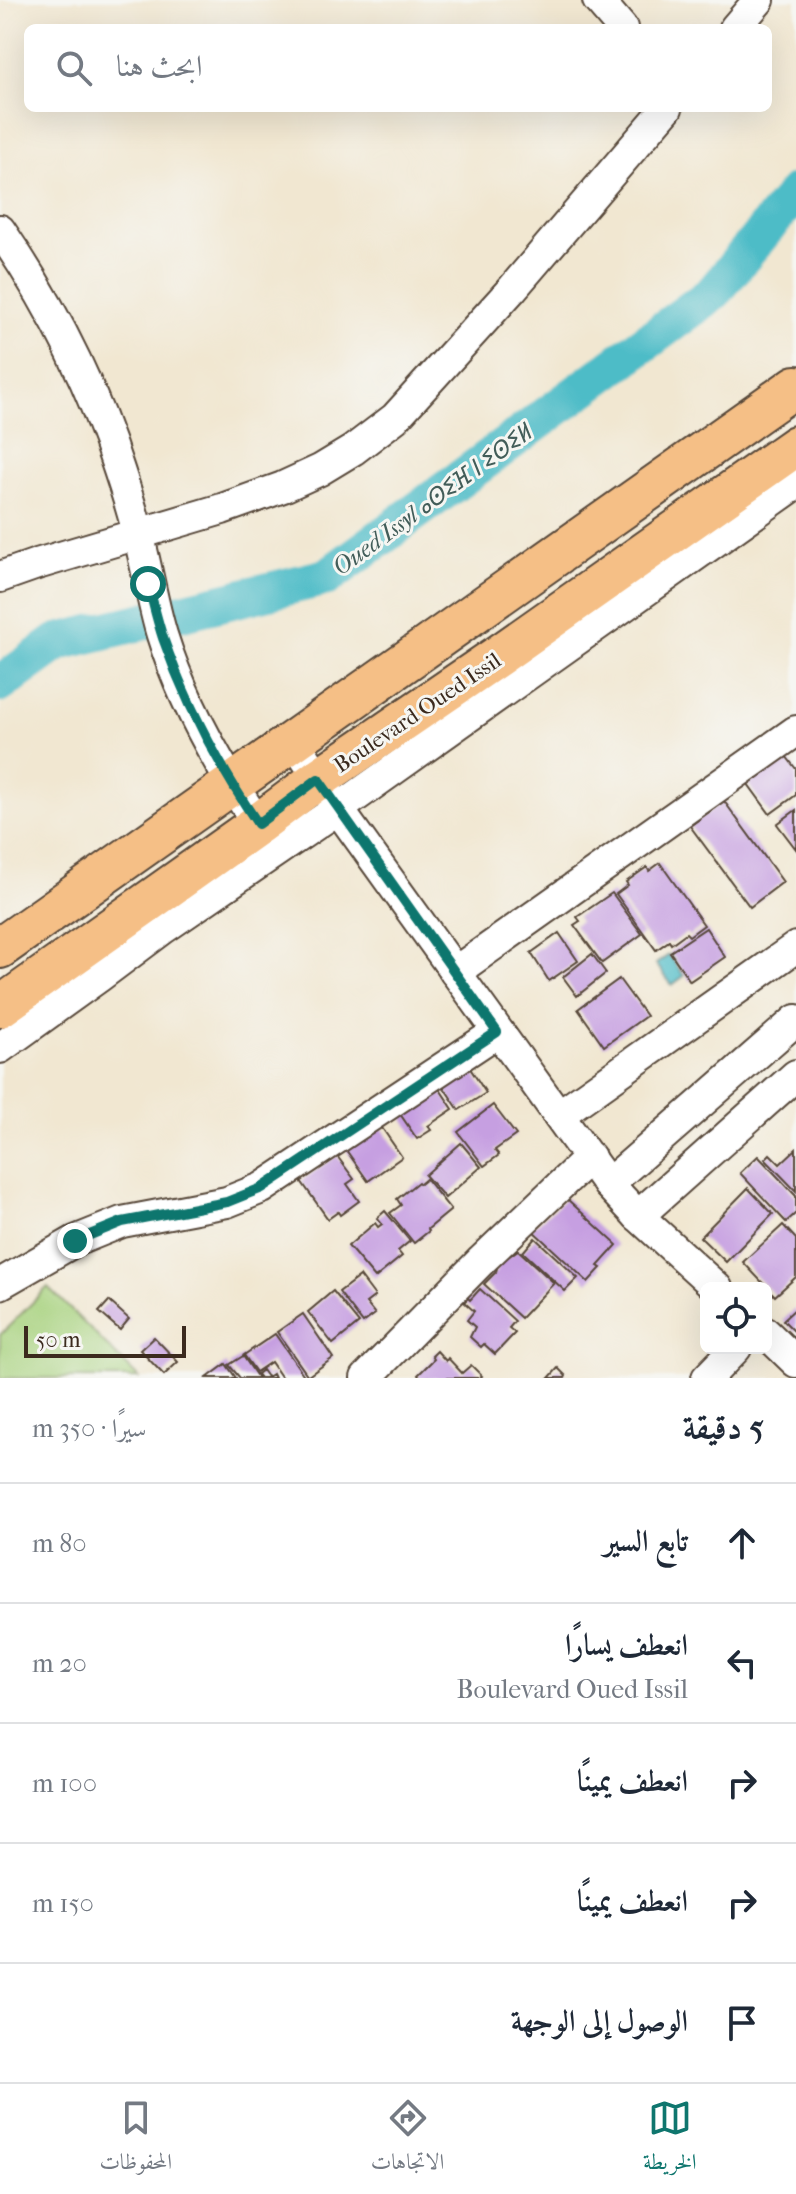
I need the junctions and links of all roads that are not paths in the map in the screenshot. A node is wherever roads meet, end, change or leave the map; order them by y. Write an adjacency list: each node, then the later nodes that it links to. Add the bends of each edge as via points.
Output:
1 (598, 0): 2 (street)
2 (619, 24)
3 (664, 112): 8 (street, via 395,418 308,476)
4 (0, 230): 8 (street, via 94,399)
5 (796, 386): 11 (main road)
6 (796, 446): 13 (main road, Boulevard Oued Issil, via 498,656)
7 (796, 484): 13 (street)
8 (139, 535): 9 (street); 12 (street, via 162,637 192,711)
9 (0, 577)
10 (796, 731): 17 (street)
11 (293, 739): 12 (main road); 13 (street)
12 (232, 785): 14 (street); 16 (main road)
13 (328, 794): 14 (main road, Boulevard Oued Issil); 17 (street); 21 (street, via 164,928)
14 (258, 824): 18 (main road, Boulevard Oued Issil)
15 (796, 947): 23 (street)
16 (0, 948)
17 (455, 972): 20 (street)
18 (0, 1007)
19 (796, 1020): 25 (street)
20 (497, 1032): 23 (street); 28 (street, via 262,1188 227,1202 122,1222 75,1241)
21 (0, 1048)
22 (796, 1075): 26 (street)
23 (559, 1115): 24 (street)
24 (590, 1157): 25 (street); 32 (street)
25 (608, 1184): 26 (street)
26 (638, 1216): 27 (street)
27 (710, 1282)
28 (0, 1284)
29 (772, 1339): 31 (street)
30 (730, 1354): 33 (street)
31 (796, 1362)
32 (366, 1378)
33 (707, 1378)

